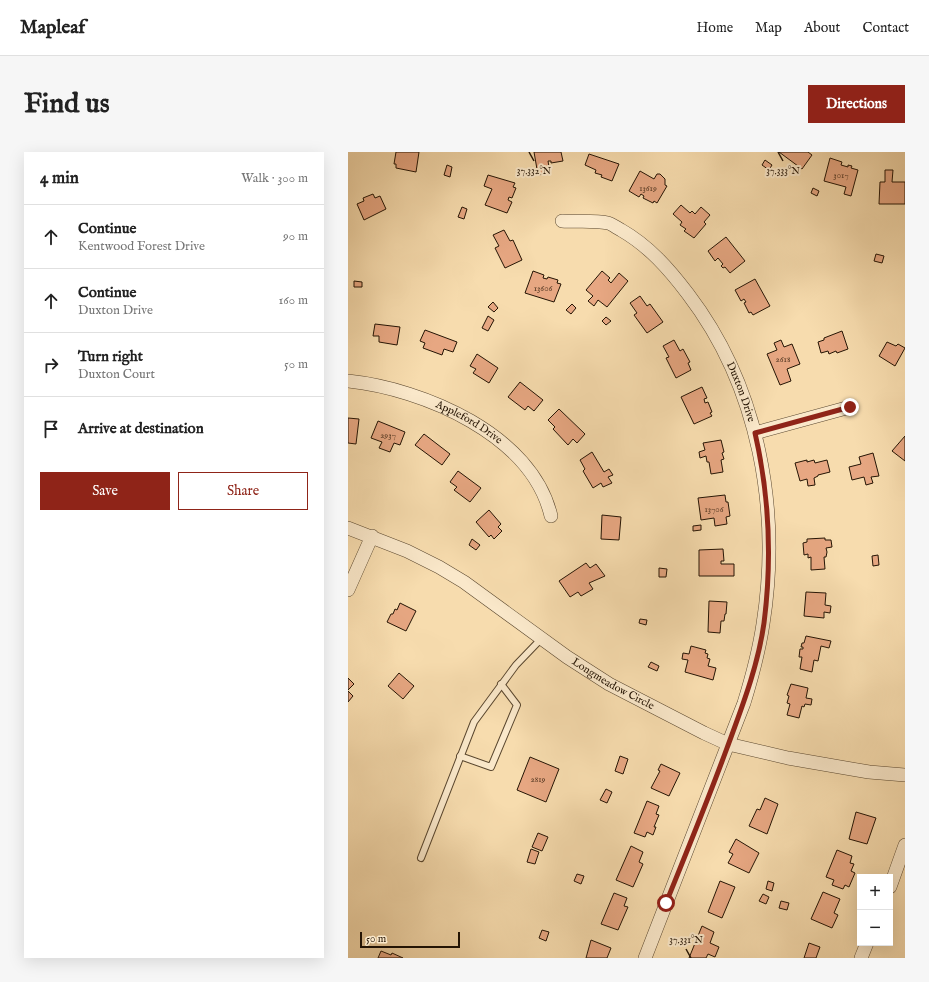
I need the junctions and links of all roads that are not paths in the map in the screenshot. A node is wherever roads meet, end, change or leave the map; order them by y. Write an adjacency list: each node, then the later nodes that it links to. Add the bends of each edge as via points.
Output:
1 (562, 221): 4 (street, Duxton Drive, via 608,223 632,237 656,256 696,305 717,336 748,406)
2 (348, 381): 5 (street, Appleford Drive, via 393,388 419,396 471,421 495,438 530,470 543,491)
3 (850, 407): 4 (street)
4 (755, 433): 11 (street, Duxton Drive, via 764,482 767,519 764,624 744,703)
5 (552, 516)
6 (348, 528): 7 (street, Longmeadow Circle)
7 (372, 536): 8 (street); 9 (street, Longmeadow Circle, via 407,550 464,582)
8 (348, 590)
9 (541, 639): 10 (lane); 11 (street, Longmeadow Circle, via 609,684)
10 (501, 684): 12 (lane, via 474,722); 12 (lane, via 518,704 491,767)
11 (728, 744): 13 (street, Longmeadow Circle, via 788,758 869,772); 18 (street, Duxton Drive)
12 (460, 756): 15 (lane)
13 (905, 775)
14 (905, 845): 16 (street)
15 (421, 858)
16 (893, 879)
17 (866, 946): 19 (street)
18 (645, 958)
19 (861, 958)

